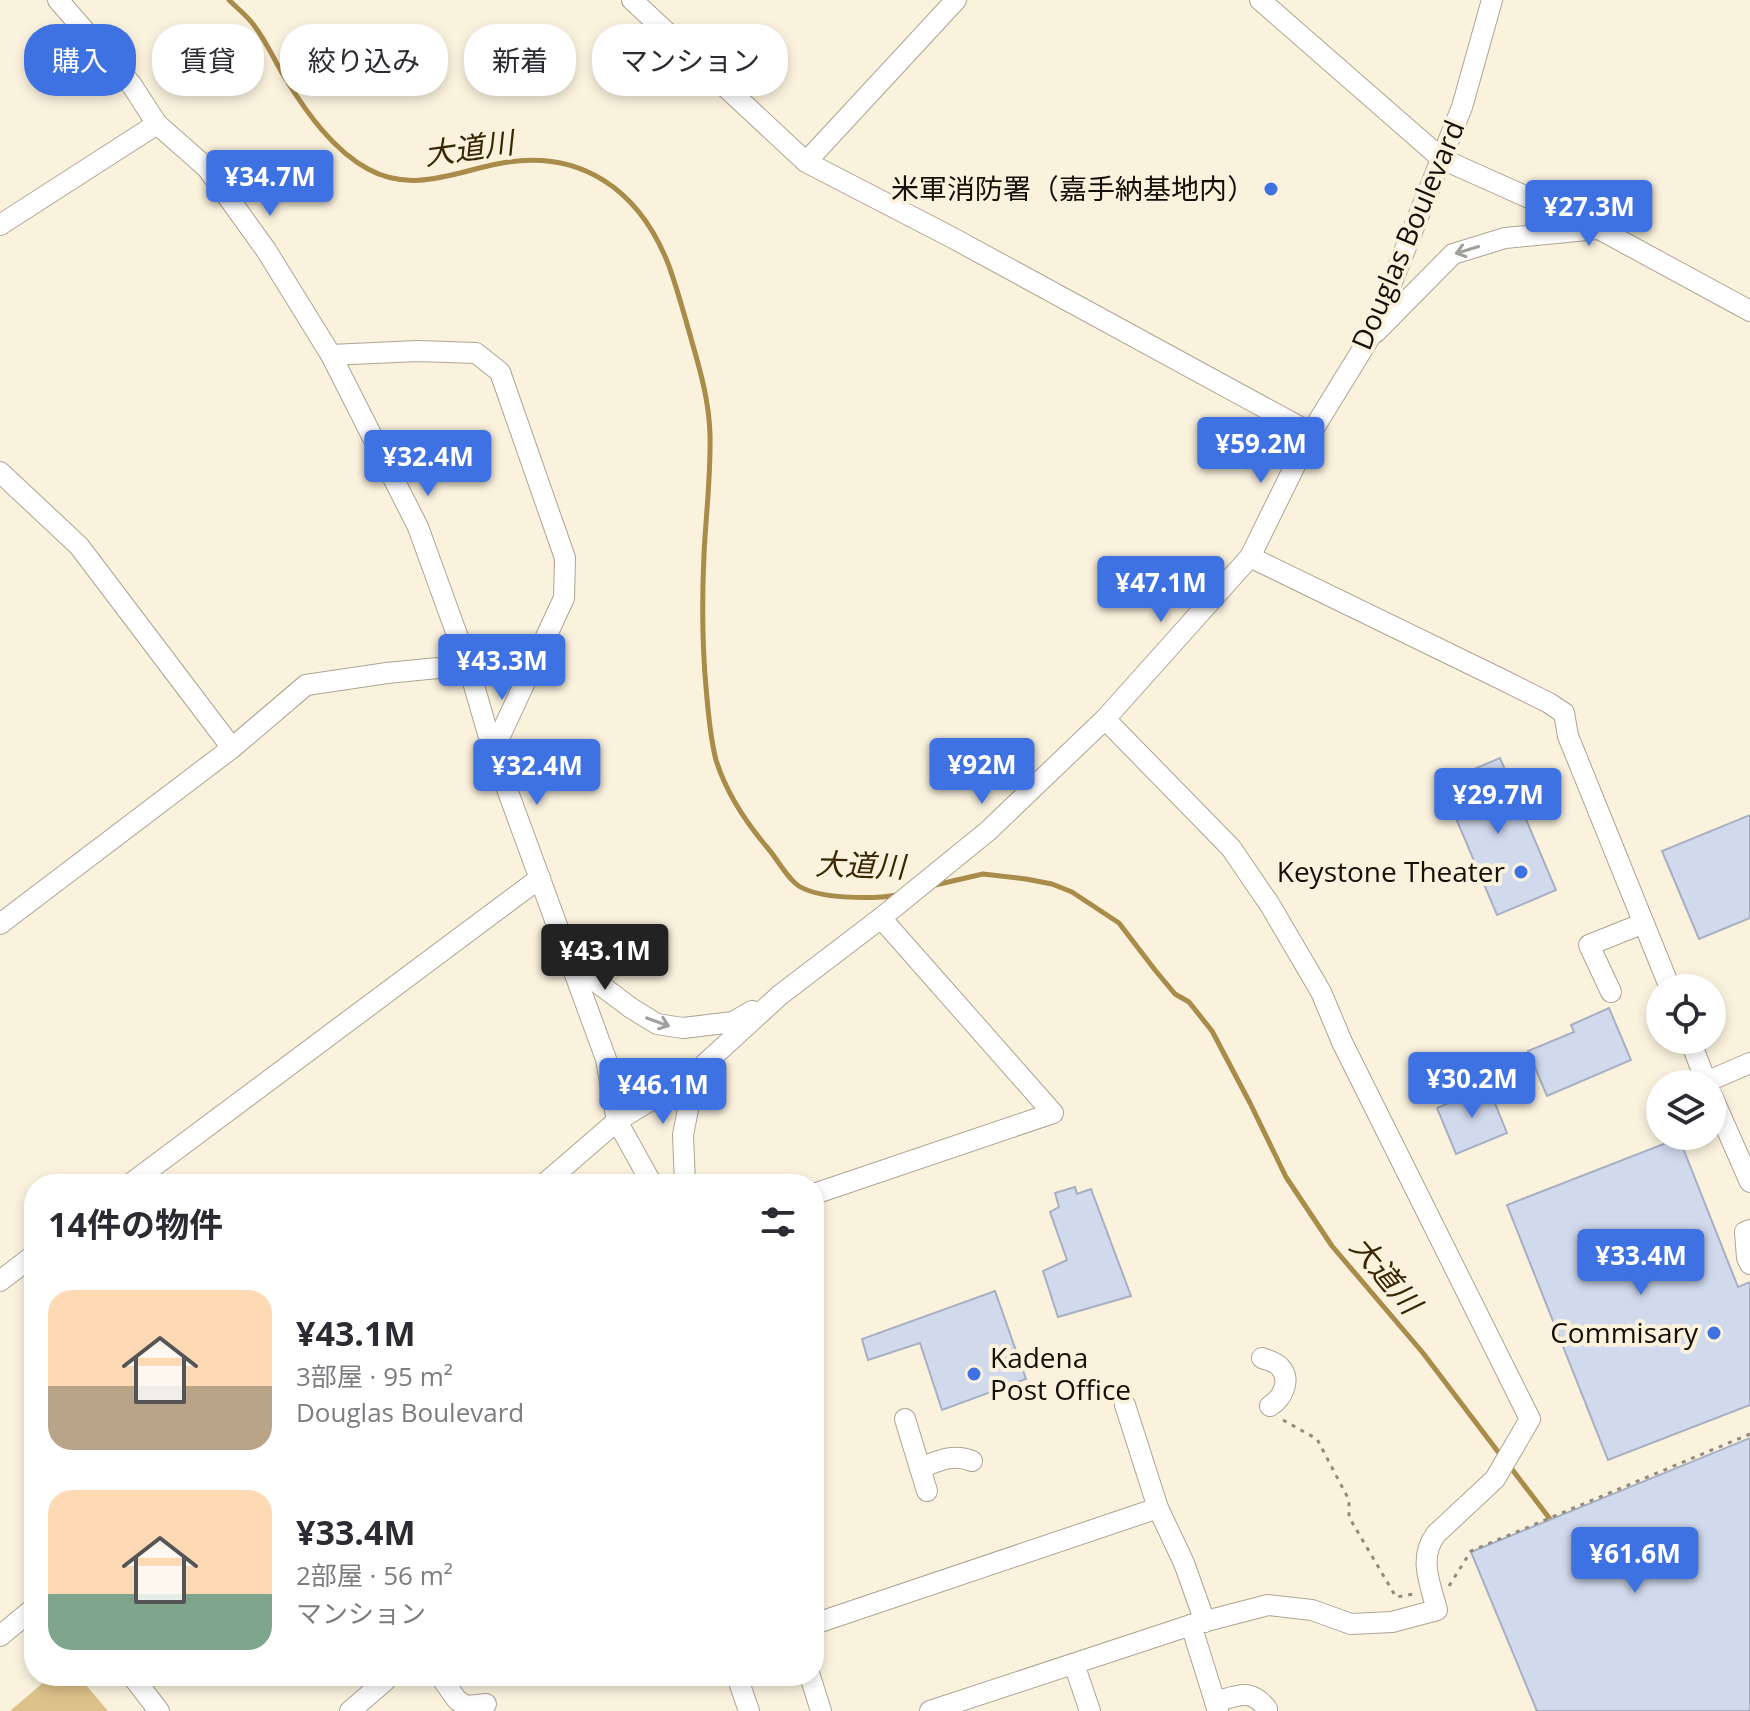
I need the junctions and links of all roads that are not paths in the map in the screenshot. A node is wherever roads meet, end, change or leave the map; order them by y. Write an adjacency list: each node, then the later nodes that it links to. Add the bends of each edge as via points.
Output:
1 (58, 0): 6 (street, via 131,84)
2 (632, 0): 8 (street)
3 (956, 0): 8 (street)
4 (1260, 0): 7 (street)
5 (1492, 0): 7 (street, Douglas Boulevard)
6 (157, 124): 9 (street); 13 (street, via 207,168)
7 (1442, 159): 10 (street); 12 (street, Douglas Boulevard)
8 (806, 162): 14 (street)
9 (0, 225)
10 (1599, 229): 11 (street); 12 (street, one-way to 12, via 1505,238 1453,254)
11 (1750, 311)
12 (1370, 337): 14 (street, Douglas Boulevard)
13 (331, 355): 17 (street, via 418,527); 20 (street, via 476,353 500,372 565,558 565,571 564,598)
14 (1311, 433): 16 (street, Douglas Boulevard)
15 (0, 472): 19 (street, via 79,546)
16 (1250, 557): 18 (street, Douglas Boulevard); 23 (street, via 1564,713 1568,736)
17 (468, 665): 19 (street, via 306,685); 20 (street)
18 (1105, 719): 22 (street, Douglas Boulevard, via 988,831); 54 (street, via 1231,848 1270,905 1321,992 1530,1419 1495,1479 1429,1543 1426,1564 1437,1610 1392,1622 1351,1624 1312,1610 1268,1605)
19 (232, 748): 24 (street)
20 (493, 751): 21 (street)
21 (540, 878): 25 (street); 34 (street)
22 (881, 918): 28 (street, Douglas Boulevard); 39 (street, via 1053,1113)
23 (1644, 923): 26 (street); 27 (street, via 1589,945)
24 (0, 924)
25 (571, 963): 28 (street, one-way to 28, via 657,1024 683,1028 733,1022); 32 (street, via 606,1059)
26 (1664, 974)
27 (1611, 992)
28 (780, 995): 30 (street, Douglas Boulevard)
29 (1750, 1063): 31 (street)
30 (695, 1073): 32 (street, Douglas Boulevard); 37 (street, via 683,1135)
31 (1726, 1077)
32 (617, 1121): 35 (street, Douglas Boulevard); 36 (street)
33 (1726, 1128): 38 (street)
34 (143, 1174)
35 (556, 1174)
36 (646, 1174)
37 (685, 1174)
38 (1750, 1182)
39 (824, 1191)
40 (1750, 1230): 42 (street, via 1745,1232)
41 (24, 1263): 43 (street)
42 (1750, 1264)
43 (0, 1281)
44 (1262, 1358): 46 (street, via 1284,1375 1284,1389)
45 (1125, 1405): 51 (street)
46 (1272, 1410)
47 (905, 1419): 49 (street)
48 (972, 1461): 49 (street, via 948,1458)
49 (920, 1468): 50 (street)
50 (927, 1491)
51 (1158, 1508): 53 (street); 54 (street, via 1184,1563)
52 (24, 1616): 55 (street)
53 (824, 1621)
54 (1198, 1624): 56 (street); 63 (street)
55 (0, 1636)
56 (1074, 1664): 69 (street); 70 (street)
57 (140, 1686): 65 (street)
58 (379, 1686): 66 (street)
59 (447, 1686): 62 (street, via 466,1706)
60 (740, 1686): 67 (street)
61 (813, 1686): 68 (street)
62 (486, 1704)
63 (1216, 1707): 64 (street, via 1250,1694)
64 (1267, 1709)
65 (159, 1711)
66 (350, 1711)
67 (749, 1711)
68 (821, 1711)
69 (930, 1711)
70 (1090, 1711)

